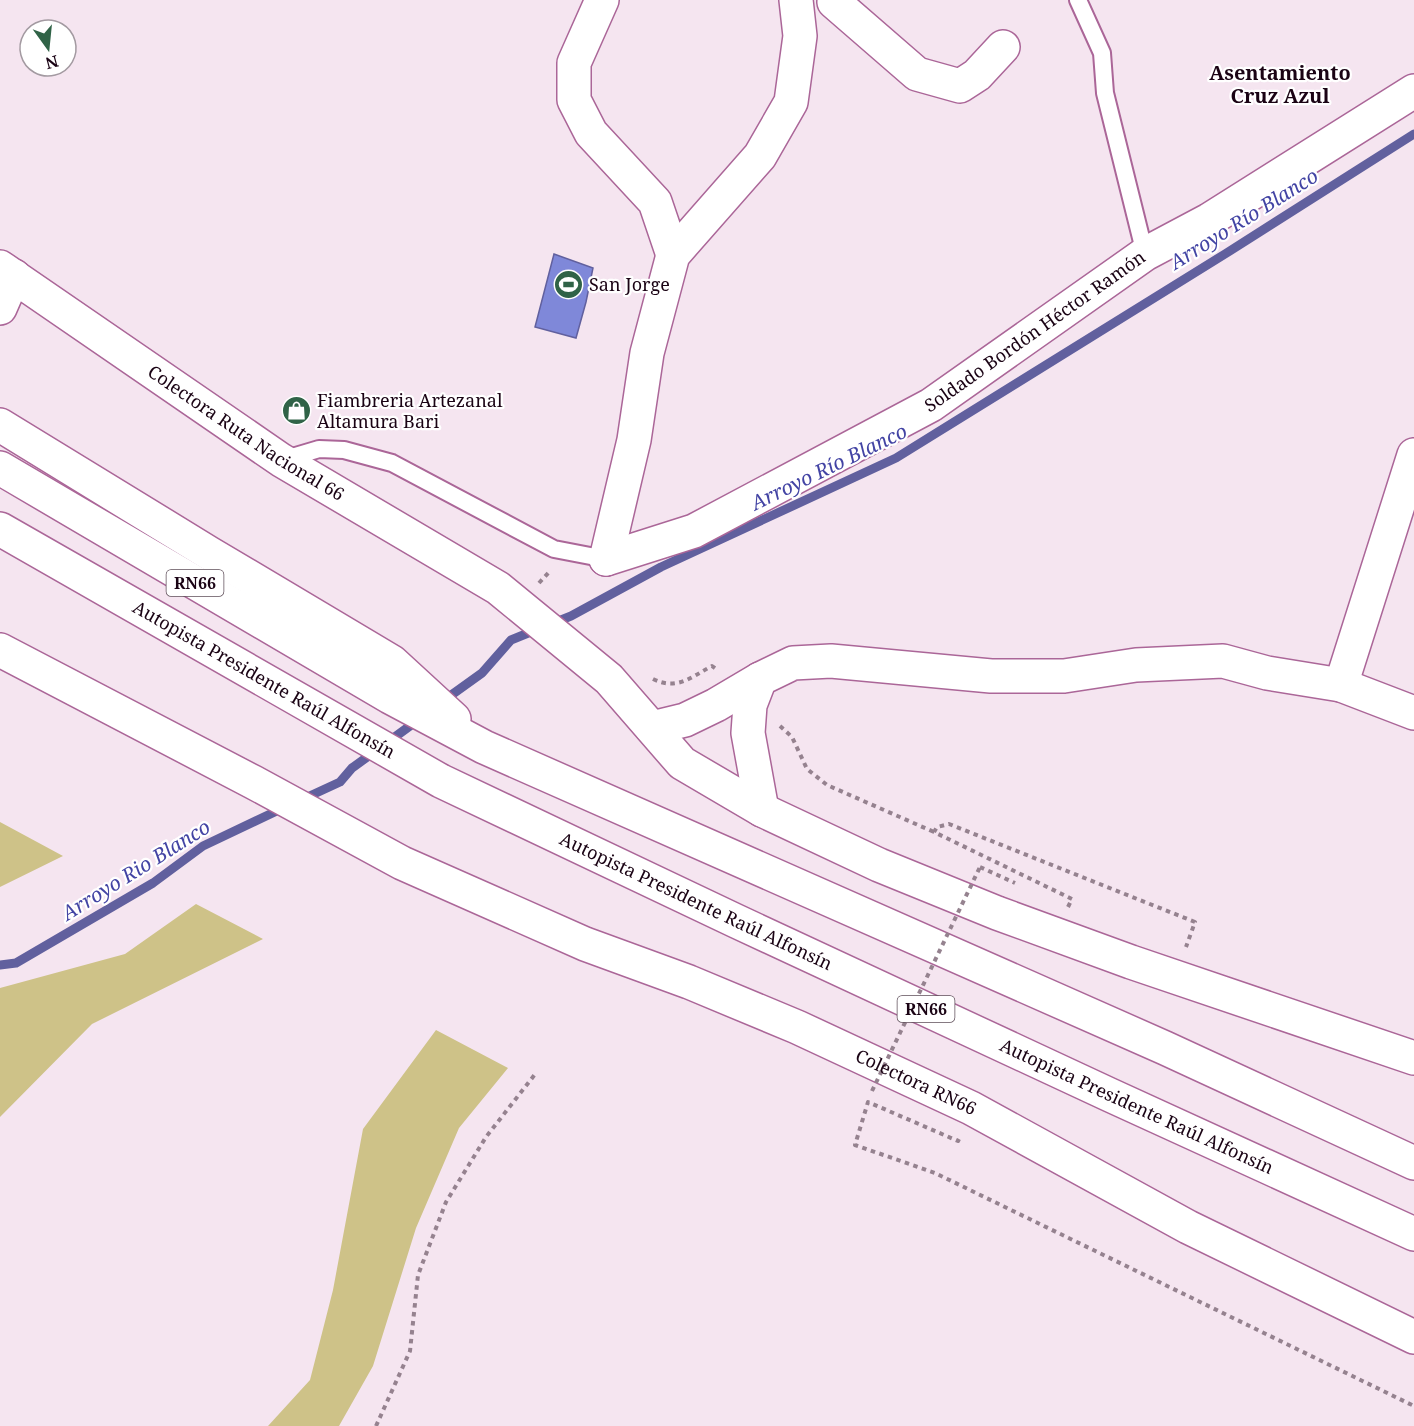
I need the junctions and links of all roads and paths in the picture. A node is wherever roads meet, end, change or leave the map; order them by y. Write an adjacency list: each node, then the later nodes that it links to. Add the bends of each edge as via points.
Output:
1 (602, 0): 9 (main road, via 574,63 574,100 591,133 654,202)
2 (796, 0): 5 (main road)
3 (1078, 0): 8 (lane, via 1102,53 1105,93)
4 (836, 1): 5 (main road); 6 (main road, via 917,74 960,86 977,75)
5 (800, 36): 9 (main road, via 791,102 760,156)
6 (1003, 48)
7 (1414, 91): 8 (main road, Soldado Bordón Héctor Ramón, via 1209,220)
8 (1144, 254): 17 (main road, Soldado Bordón Héctor Ramón, via 932,405 694,531)
9 (673, 255): 17 (main road, via 646,353 634,440)
10 (7, 272): 11 (main road); 14 (main road, Colectora Ruta Nacional 66)
11 (0, 308)
12 (0, 425): 20 (main road, via 392,662)
13 (1414, 455): 21 (main road)
14 (281, 460): 17 (lane, via 319,448 344,450 392,463 554,549); 23 (main road, Colectora Ruta Nacional 66, via 498,588 609,680)
15 (0, 468): 20 (main road, RN66)
16 (0, 530): 33 (main road, Autopista Presidente Raúl Alfonsín / RN66, via 441,781)
17 (606, 560)
18 (0, 650): 34 (main road, Colectora RN66, via 402,863 585,944 797,1027 972,1108 1188,1227)
19 (760, 679): 21 (main road, via 793,663 831,661 1001,676 1064,676 1136,665 1223,661); 23 (main road, via 705,711); 24 (main road, via 750,705 748,733)
20 (398, 685): 32 (main road, RN66, via 476,739)
21 (1341, 686): 22 (main road)
22 (1414, 713)
23 (652, 729): 24 (main road, Colectora Ruta Nacional 66, via 682,763)
24 (762, 810): 27 (main road, Colectora Ruta Nacional 66, via 957,897)
25 (1019, 885): 30 (path, bridge, via 981,867 872,1091)
26 (1058, 903): 27 (path, via 1068,907 1072,899 934,832 937,827 949,824 1195,922)
27 (1177, 977): 28 (main road, Colectora Ruta Nacional 66)
28 (1414, 1058)
29 (536, 1073): 36 (path, via 486,1137 446,1202 418,1275 410,1351)
30 (882, 1095)
31 (963, 1131): 35 (path, via 958,1141 868,1102 855,1145 935,1173)
32 (1414, 1163)
33 (1414, 1233)
34 (1414, 1337)
35 (1414, 1406)
36 (376, 1426)

